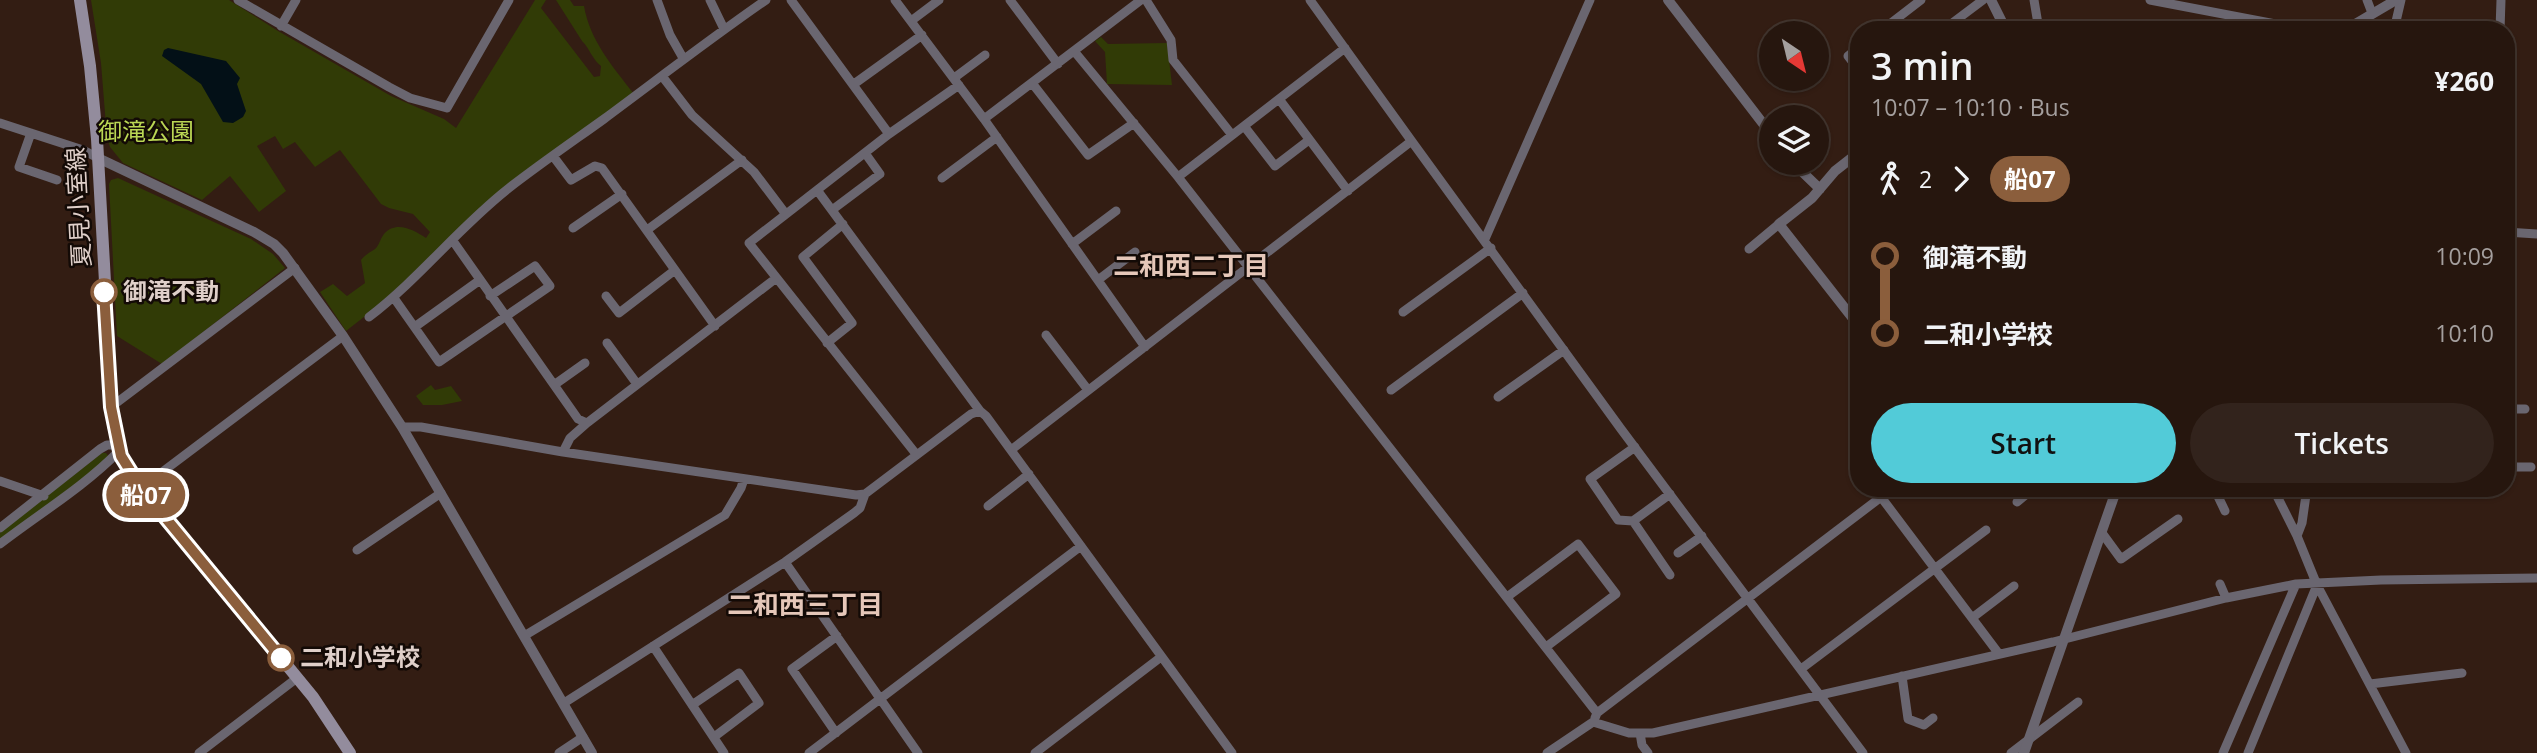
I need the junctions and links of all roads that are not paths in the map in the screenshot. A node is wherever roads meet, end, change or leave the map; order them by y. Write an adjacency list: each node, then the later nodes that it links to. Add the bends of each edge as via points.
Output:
1 (80, 0): 60 (main road, 夏見小室線)
2 (238, 0): 34 (street)
3 (296, 0): 34 (street)
4 (509, 0): 34 (street, via 447,108 410,98)
5 (657, 0): 40 (street)
6 (710, 0): 35 (street)
7 (766, 0): 35 (street)
8 (791, 0): 45 (street)
9 (895, 0): 25 (street)
10 (939, 0): 25 (street)
11 (1010, 0): 41 (street)
12 (1143, 0): 38 (street); 54 (street, via 1171,40 1174,60)
13 (1310, 0): 37 (street)
14 (1590, 0): 80 (street)
15 (1668, 0): 47 (street)
16 (1921, 0): 26 (street)
17 (1983, 0): 27 (street)
18 (1991, 0): 28 (street)
19 (2034, 0): 29 (street)
20 (2150, 0): 30 (street)
21 (2367, 0): 24 (street)
22 (2399, 0): 24 (street); 32 (street)
23 (2501, 0): 33 (street)
24 (2372, 13): 31 (street)
25 (911, 21): 36 (street)
26 (1894, 21)
27 (1955, 21)
28 (2002, 21)
29 (2038, 21)
30 (2260, 21)
31 (2359, 21)
32 (2396, 21)
33 (2500, 21)
34 (281, 26)
35 (724, 29): 40 (street)
36 (922, 35): 43 (street); 45 (street)
37 (1345, 48): 46 (street); 57 (street)
38 (1074, 51): 41 (street); 50 (street)
39 (985, 55): 43 (street)
40 (683, 58): 42 (street)
41 (1058, 64): 44 (street)
42 (662, 76): 59 (street); 62 (street, via 692,115)
43 (956, 81): 48 (street); 53 (street)
44 (1032, 82): 48 (street); 50 (street, via 1088,156)
45 (854, 84): 53 (street)
46 (1279, 99): 51 (street); 56 (street)
47 (1759, 118)
48 (984, 119): 55 (street)
49 (0, 123): 52 (street)
50 (1134, 123): 64 (street)
51 (1244, 126): 54 (street); 56 (street, via 1275,166)
52 (31, 134): 60 (street); 66 (street, via 19,167)
53 (889, 134): 58 (street)
54 (1232, 135): 64 (street)
55 (997, 137): 65 (street); 82 (street)
56 (1310, 140): 69 (street)
57 (1413, 143): 69 (street); 80 (street)
58 (865, 153): 68 (street); 71 (street, via 880,174)
59 (553, 156): 70 (street, via 571,180 599,165); 81 (street, via 509,188)
60 (98, 159): 86 (street, via 254,232 279,248); 114 (main road, 夏見小室線)
61 (1850, 159): 67 (street)
62 (742, 160): 73 (street); 77 (street)
63 (1806, 175): 67 (street)
64 (1178, 177): 87 (street)
65 (942, 178)
66 (57, 180)
67 (1820, 188): 75 (street)
68 (817, 190): 71 (street); 73 (street)
69 (1348, 191): 87 (street)
70 (622, 194): 76 (street); 77 (street)
71 (832, 210): 74 (street)
72 (1116, 211): 82 (street)
73 (785, 213): 89 (street, via 748,243)
74 (843, 224): 105 (street, via 803,257 852,323); 117 (street)
75 (1779, 224): 84 (street); 96 (street)
76 (573, 228)
77 (647, 230): 88 (street)
78 (2515, 233): 79 (street)
79 (2537, 234)
80 (1485, 239): 83 (street)
81 (453, 241): 90 (street); 95 (street)
82 (1072, 244): 91 (street)
83 (1491, 248): 92 (street); 97 (street)
84 (1749, 249)
85 (1135, 252): 91 (street)
86 (295, 268): 103 (street); 114 (street)
87 (1248, 268): 106 (street); 163 (street)
88 (675, 270): 94 (street, via 619,313); 101 (street)
89 (775, 279): 101 (street); 105 (street)
90 (480, 280): 93 (street); 100 (street)
91 (1098, 280): 106 (street)
92 (1523, 293): 107 (street); 112 (street)
93 (490, 296): 99 (street); 99 (street, via 535,266 550,286)
94 (606, 296)
95 (394, 298): 98 (street); 100 (street)
96 (1850, 309)
97 (1403, 312)
98 (369, 317)
99 (505, 317): 100 (street, via 439,362); 110 (street)
100 (416, 326)
101 (715, 326): 109 (street)
102 (1046, 335): 111 (street)
103 (343, 336): 119 (street); 130 (street)
104 (607, 343): 109 (street)
105 (827, 343): 124 (street)
106 (1145, 347): 111 (street)
107 (1564, 350): 113 (street); 120 (street)
108 (585, 363): 110 (street)
109 (637, 384): 118 (street)
110 (554, 385): 118 (street, via 578,419)
111 (1088, 390): 122 (street)
112 (1391, 390)
113 (1498, 397)
114 (111, 407): 121 (main road, 夏見小室線)
115 (2515, 409): 116 (street)
116 (2525, 409)
117 (980, 411): 122 (street); 124 (street)
118 (587, 423): 123 (street, via 570,438)
119 (402, 427): 123 (street, via 421,426); 131 (street)
120 (1635, 447): 133 (street); 145 (street, via 1590,480 1618,520)
121 (118, 448): 130 (main road, 夏見小室線); 134 (street, via 107,445 100,449); 151 (street, via 95,475)
122 (1011, 450): 127 (street)
123 (563, 452): 128 (street)
124 (916, 454): 132 (street)
125 (2515, 467): 126 (street)
126 (2531, 467)
127 (1029, 474): 142 (street); 152 (street)
128 (744, 479): 132 (street); 167 (street, via 725,515)
129 (0, 481): 134 (street)
130 (141, 488): 177 (main road, 夏見小室線)
131 (441, 493): 153 (street); 167 (street)
132 (865, 494): 155 (street, via 860,508)
133 (1670, 494): 145 (street); 149 (street)
134 (44, 496): 146 (street)
135 (1881, 497): 156 (street); 164 (street)
136 (2023, 497): 141 (street)
137 (2115, 497): 148 (street)
138 (2218, 497): 143 (street)
139 (2278, 497): 150 (street)
140 (2305, 497): 150 (street)
141 (2017, 502)
142 (988, 506)
143 (2225, 511)
144 (2178, 519): 148 (street, via 2121,559)
145 (1633, 521): 157 (street)
146 (0, 528)
147 (1986, 530): 156 (street)
148 (2102, 533): 169 (street)
149 (1702, 536): 154 (street); 164 (street)
150 (2297, 536): 161 (street)
151 (0, 544)
152 (1081, 546): 173 (street); 180 (street)
153 (357, 550)
154 (1678, 553)
155 (785, 562): 168 (street); 170 (street)
156 (1935, 569): 166 (street); 174 (street)
157 (1670, 575)
158 (2537, 578): 161 (street)
159 (2220, 584): 165 (street)
160 (2296, 584): 161 (street); 165 (street); 205 (street)
161 (2317, 585): 178 (street); 206 (street)
162 (2014, 586): 166 (street)
163 (1507, 597): 171 (street); 171 (street, via 1578,544 1616,594)
164 (1748, 597): 174 (street); 184 (street)
165 (2226, 598): 169 (street)
166 (1972, 618): 172 (street)
167 (524, 636): 182 (street)
168 (837, 636): 180 (street); 186 (street, via 792,669)
169 (2065, 638): 172 (street); 190 (street)
170 (653, 646): 182 (street); 183 (street)
171 (1546, 647): 184 (street)
172 (1999, 654): 176 (street)
173 (1161, 657): 199 (street); 200 (street)
174 (1801, 669): 179 (street)
175 (2462, 673): 178 (street)
176 (1902, 676): 179 (street); 185 (street, via 1908,719 1924,725)
177 (297, 678): 192 (street); 193 (main road, 夏見小室線)
178 (2370, 684): 207 (street)
179 (1820, 695): 187 (street); 202 (street)
180 (881, 698): 186 (street); 198 (street)
181 (2078, 702): 190 (street)
182 (564, 703): 188 (street)
183 (692, 705): 189 (street); 189 (street, via 739,673 759,703)
184 (1595, 718): 187 (street); 191 (street)
185 (1933, 718)
186 (836, 733): 197 (street)
187 (1640, 733): 201 (street)
188 (583, 737): 194 (street); 195 (street)
189 (714, 737): 196 (street)
190 (2030, 737): 203 (street); 204 (street)
191 (1553, 751)
192 (199, 753)
193 (350, 753)
194 (559, 753)
195 (593, 753)
196 (724, 753)
197 (809, 753)
198 (918, 753)
199 (1035, 753)
200 (1232, 753)
201 (1648, 753)
202 (1863, 753)
203 (2011, 753)
204 (2024, 753)
205 (2223, 753)
206 (2248, 753)
207 (2406, 753)

